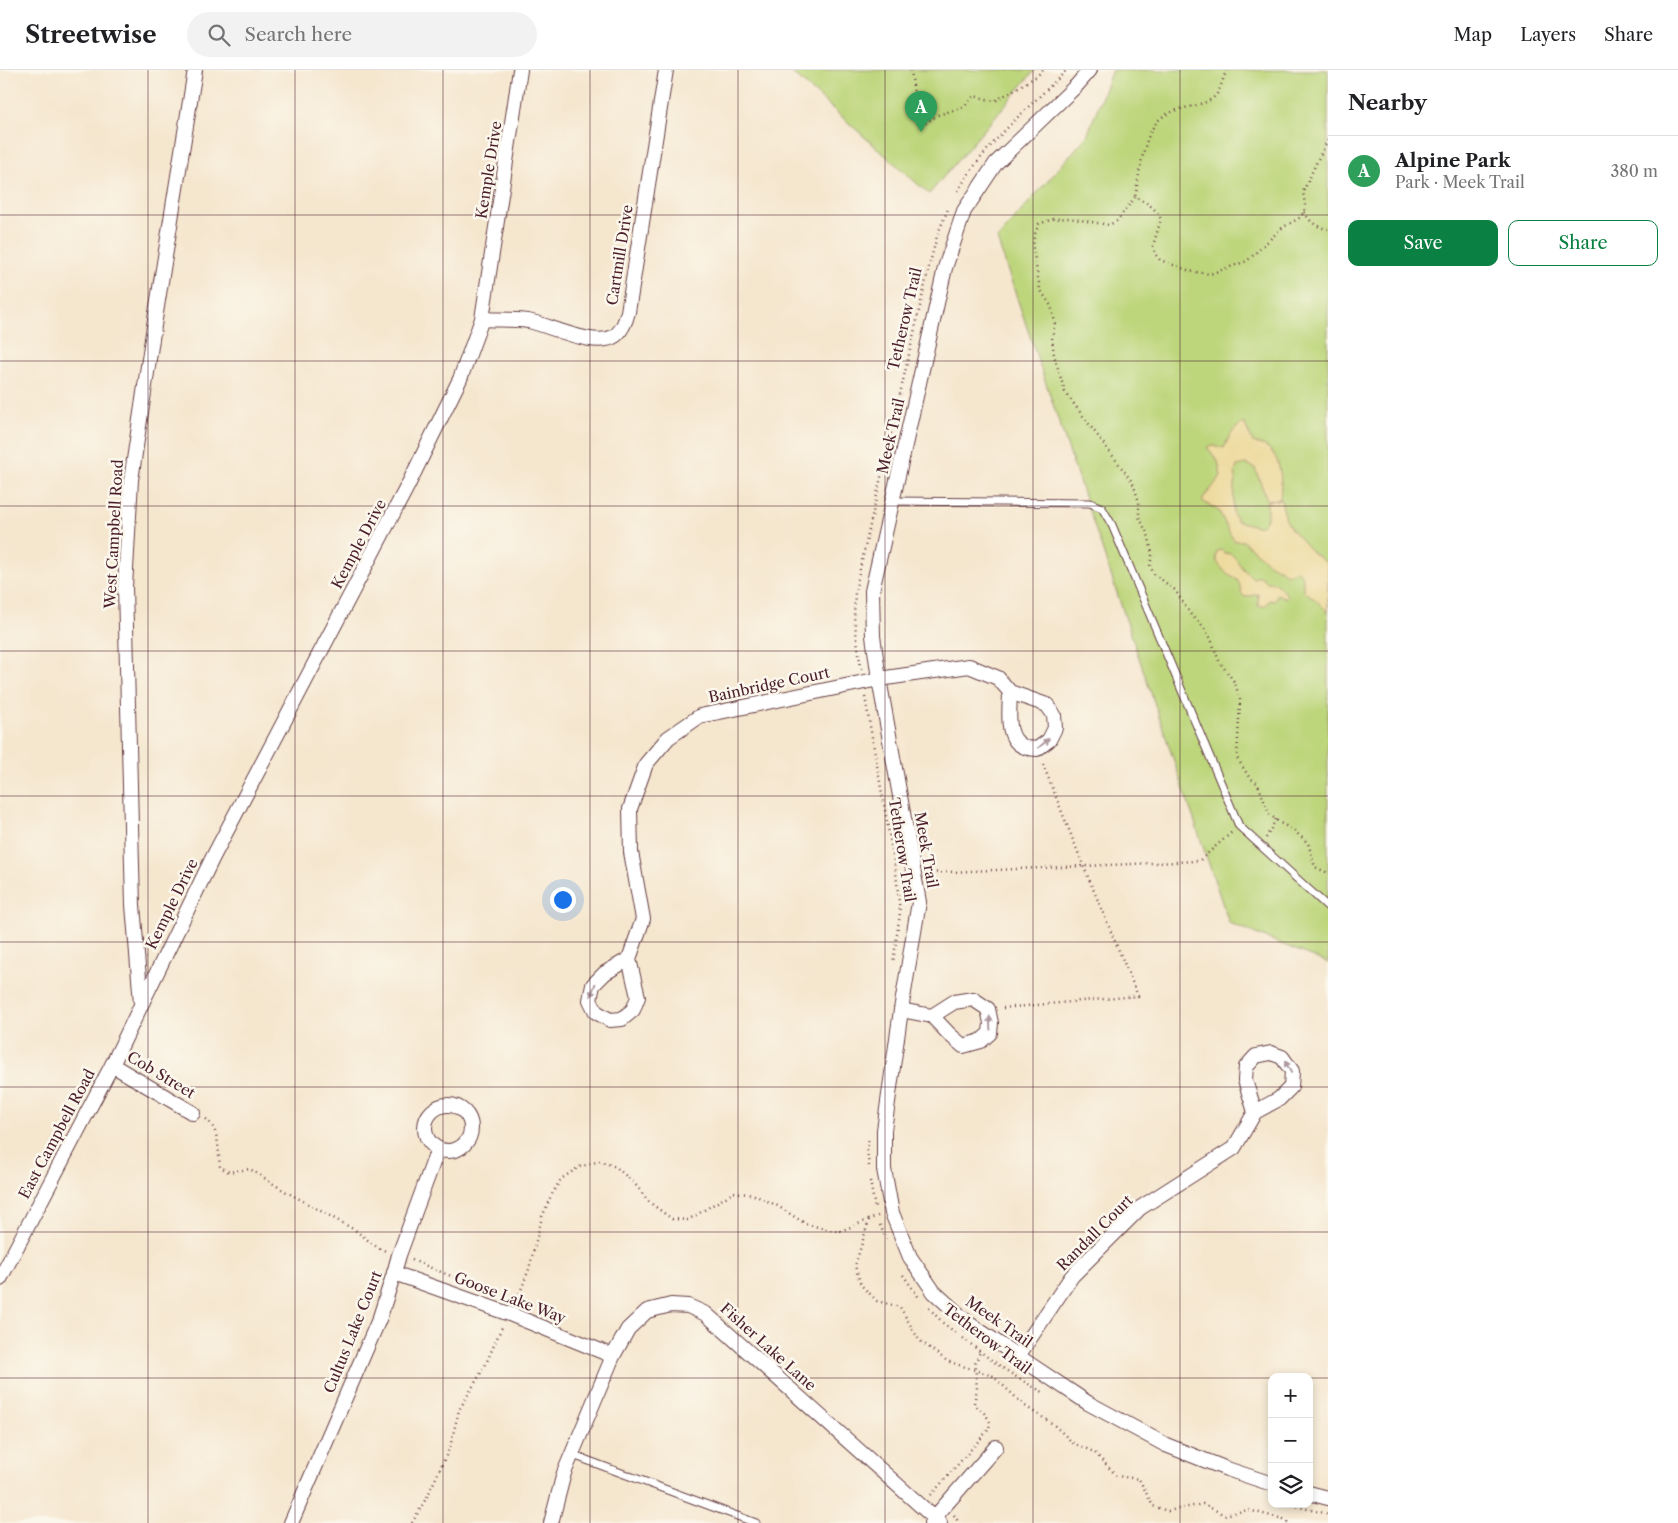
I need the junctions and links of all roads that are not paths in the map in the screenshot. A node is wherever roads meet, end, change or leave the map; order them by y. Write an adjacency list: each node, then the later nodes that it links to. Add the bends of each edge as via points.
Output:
1 (195, 70): 11 (street, West Campbell Road, via 132,480 126,578 133,905)
2 (520, 70): 5 (street, Kemple Drive)
3 (666, 70): 5 (street, Cartmill Drive, via 625,324 607,340 571,336 526,321)
4 (1090, 70): 6 (street, Meek Trail, via 996,163 964,211 945,268)
5 (482, 319): 11 (street, Kemple Drive, via 460,378 408,485 213,857)
6 (893, 501): 7 (street, Meek Trail, via 872,591 873,636); 9 (lane, via 1090,502 1102,508 1239,826)
7 (879, 679): 8 (street, Bainbridge Court, via 969,666 998,678); 10 (street, Bainbridge Court, via 700,716 668,738 646,764 630,809 630,852 643,919); 12 (street, Meek Trail, via 920,902)
8 (1010, 692): 8 (street, one-way to 8, via 1010,727 1014,739 1024,747 1037,749 1049,740 1055,728 1054,715 1047,706)
9 (1328, 907)
10 (629, 959)
11 (141, 1004): 14 (street, East Campbell Road)
12 (901, 1010): 13 (street); 21 (street, Meek Trail, via 884,1130 884,1169 892,1213 910,1257 934,1292 968,1323)
13 (932, 1016): 13 (street, one-way to 13, via 963,1046 981,1041 990,1033 988,1009 974,999 954,1002)
14 (112, 1065): 16 (street, Cob Street); 19 (street, East Campbell Road)
15 (1255, 1112): 21 (street, Randall Court, via 1234,1148 1140,1208 1072,1276)
16 (193, 1113)
17 (438, 1149): 18 (street, Cultus Lake Court)
18 (394, 1273): 20 (street, Goose Lake Way, via 512,1315); 28 (street, Cultus Lake Court, via 380,1317)
19 (0, 1279)
20 (613, 1356): 23 (street, Fisher Lake Lane); 27 (street, Fisher Lake Lane, via 628,1329 647,1311 671,1305 688,1306 706,1314)
21 (1018, 1356): 24 (street, Meek Trail, via 1088,1402 1166,1445)
22 (996, 1447): 27 (street)
23 (573, 1455): 29 (street, Fisher Lake Lane, via 564,1473); 30 (lane)
24 (1268, 1483)
25 (1313, 1494): 26 (street)
26 (1328, 1498)
27 (935, 1521)
28 (292, 1523)
29 (551, 1523)
30 (756, 1523)

